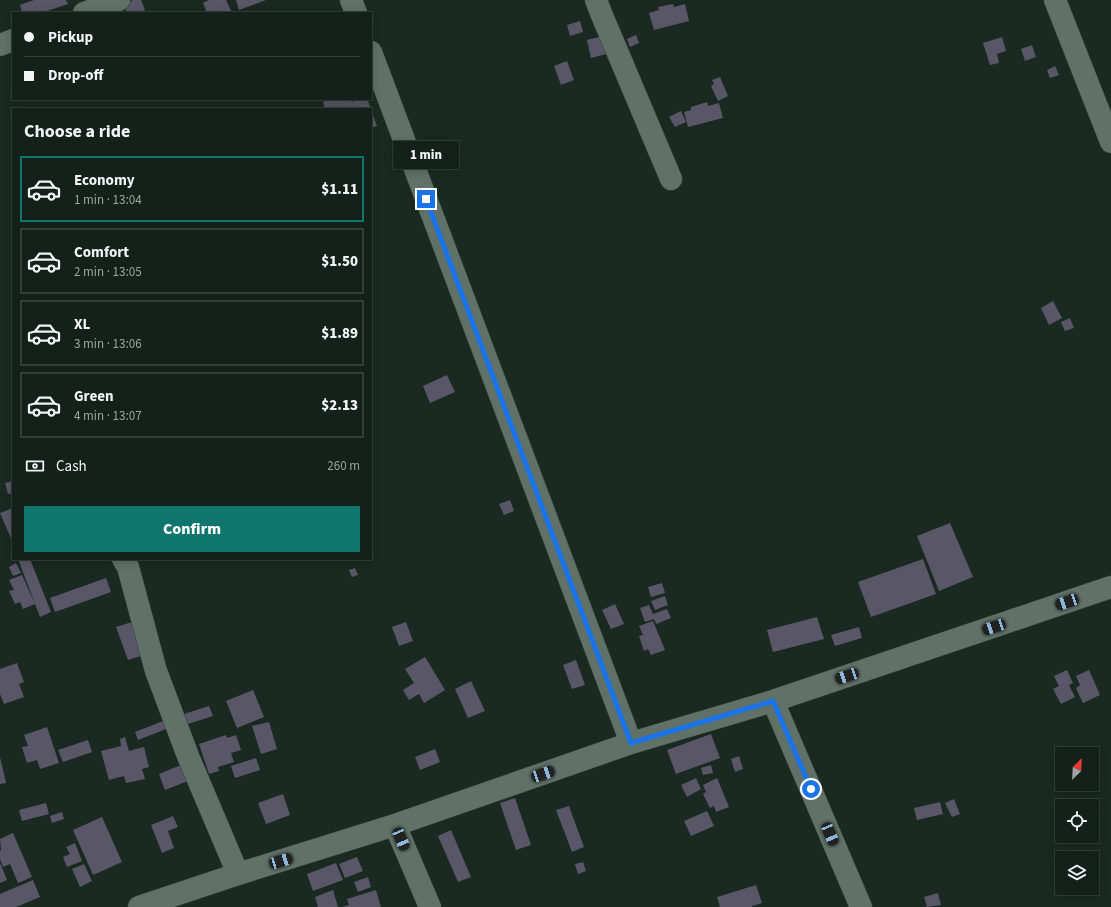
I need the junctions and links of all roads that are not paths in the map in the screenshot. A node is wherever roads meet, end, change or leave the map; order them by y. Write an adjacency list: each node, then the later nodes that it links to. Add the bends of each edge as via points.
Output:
1 (119, 0): 5 (street)
2 (351, 0): 6 (street)
3 (596, 0): 11 (street)
4 (1055, 0): 10 (street)
5 (87, 12)
6 (356, 12)
7 (12, 40): 8 (street)
8 (0, 45)
9 (372, 55): 15 (street)
10 (1111, 142)
11 (671, 179)
12 (124, 560): 17 (street, via 128,567 156,671 188,756)
13 (1111, 587): 14 (street)
14 (773, 701): 15 (street); 20 (street)
15 (631, 743): 16 (street)
16 (395, 825): 17 (street); 19 (street)
17 (238, 874): 18 (street)
18 (139, 907)
19 (430, 907)
20 (861, 907)

